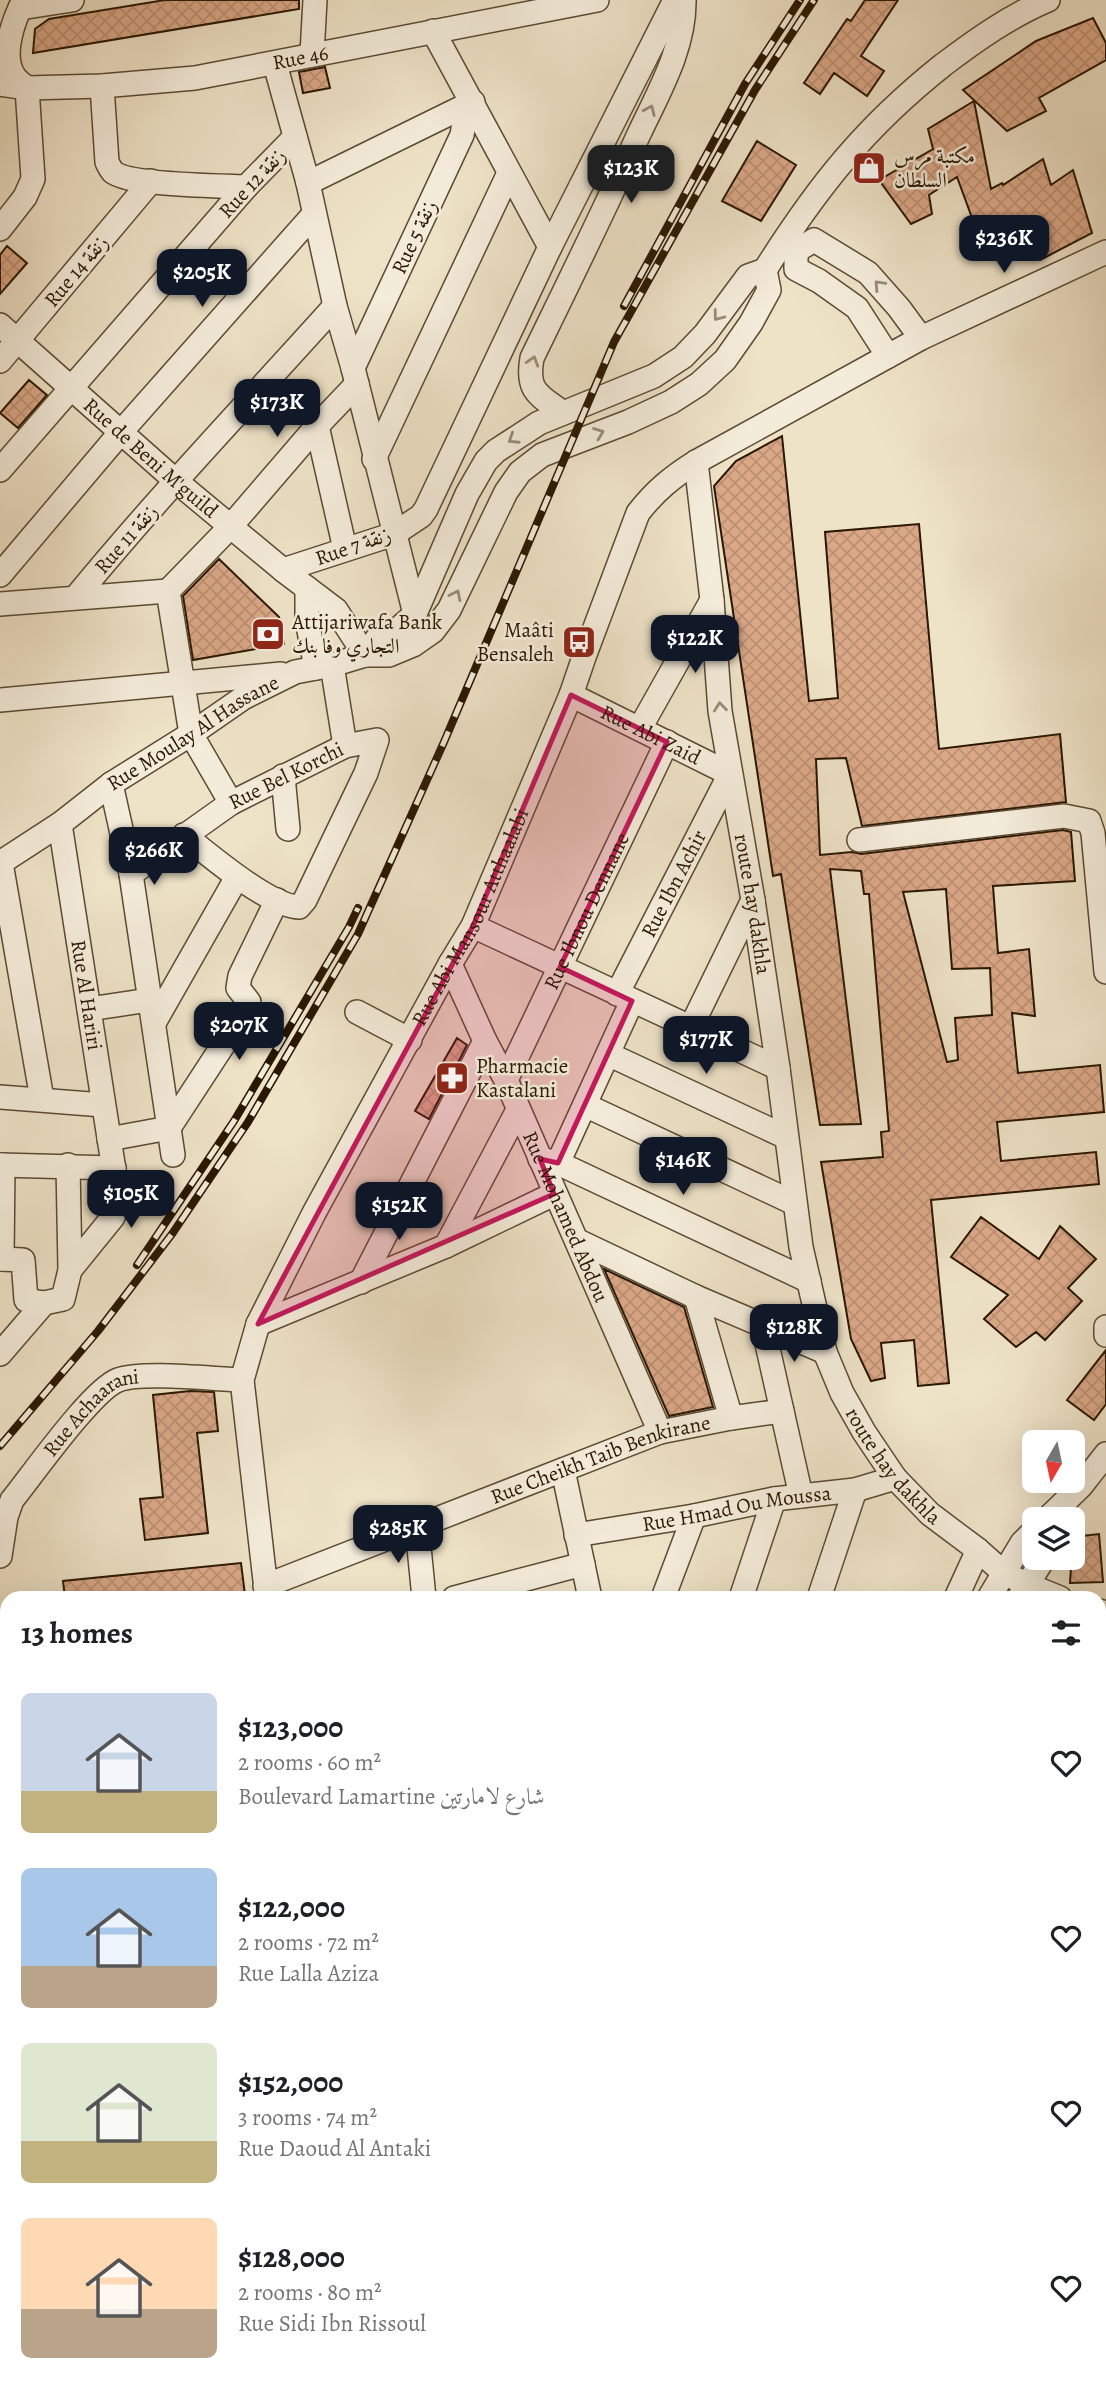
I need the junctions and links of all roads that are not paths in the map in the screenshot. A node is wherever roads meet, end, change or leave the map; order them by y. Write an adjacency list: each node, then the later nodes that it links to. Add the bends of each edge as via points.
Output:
1 (72, 0): 7 (street)
2 (315, 0): 9 (street)
3 (596, 0): 8 (street, Rue 46)
4 (675, 0): 23 (street)
5 (684, 0): 34 (street, one-way to 5, via 535,391 529,375 532,358 674,57 684,21)
6 (1048, 0): 22 (street, via 968,45 908,93 827,178)
7 (15, 5): 13 (street, via 10,69)
8 (433, 31): 9 (street, Rue 46); 14 (street)
9 (312, 54): 10 (street, Rue 46)
10 (275, 64): 12 (street, Rue 46, via 195,78); 15 (street)
11 (0, 84): 13 (street, Rue 46)
12 (102, 86): 13 (street, Rue 46); 17 (street, via 107,162 113,172 124,177)
13 (27, 88): 21 (street, via 33,179)
14 (470, 103): 16 (street); 18 (street); 32 (street, Rue 5 زنقة, via 462,135)
15 (295, 137): 18 (street); 19 (street, Rue 12 زنقة)
16 (509, 173): 23 (street); 37 (street)
17 (151, 181): 19 (street); 29 (street, Rue 14 زنقة)
18 (308, 183): 20 (street)
19 (246, 187): 33 (street, Rue 12 زنقة)
20 (314, 214): 26 (street); 36 (street)
21 (0, 229)
22 (790, 246): 25 (street); 28 (street, one-way to 22, via 868,273 814,240); 30 (street, via 796,269 857,308)
23 (551, 247): 42 (street, Rue 7 زنقة, via 431,499 421,516)
24 (1106, 252): 28 (street)
25 (765, 270): 34 (street, one-way to 34, via 748,276 683,357 654,376); 52 (street, Rue Moulay Al Hassane, one-way to 25, via 389,655 433,631 449,610 520,472 542,455 671,402 725,360 769,289)
26 (335, 306): 32 (street); 40 (street, Rue 11 زنقة)
27 (0, 325): 29 (street, Rue de Beni M'guild)
28 (921, 338): 30 (street)
29 (19, 340): 31 (street, Rue 14 زنقة); 33 (street, Rue de Beni M'guild)
30 (888, 356): 38 (street)
31 (0, 361)
32 (355, 376): 35 (street, Rue 5 زنقة); 37 (street)
33 (71, 388): 36 (street, Rue de Beni M'guild); 39 (street, Rue 12 زنقة)
34 (563, 413): 51 (street, one-way to 51, via 508,442 486,461)
35 (317, 426): 41 (street, Rue 5 زنقة); 43 (street)
36 (121, 432): 40 (street, Rue de Beni M'guild); 45 (street)
37 (374, 459): 42 (street)
38 (696, 462): 49 (street, route hay dakhla); 55 (street, Rue Abi Mansour Atthaalabi, via 667,481 638,513)
39 (0, 470)
40 (177, 482): 41 (street, Rue de Beni M'guild); 48 (street, Rue 11 زنقة)
41 (231, 526): 44 (street, Rue de Beni M'guild); 47 (street, Rue 5 زنقة)
42 (394, 534): 43 (street, Rue 7 زنقة); 51 (street)
43 (345, 549): 44 (street, Rue 7 زنقة)
44 (283, 570): 46 (street, Rue de Beni M'guild)
45 (0, 575)
46 (307, 588): 52 (street, Rue de Beni M'guild, via 335,610); 53 (street)
47 (168, 591): 48 (street); 54 (street)
48 (75, 597): 50 (street)
49 (712, 600): 57 (street); 61 (street, route hay dakhla, one-way to 49)
50 (0, 604)
51 (415, 614): 52 (street, via 397,630 379,636)
52 (365, 655): 53 (street, Rue Moulay Al Hassane)
53 (314, 668): 54 (street); 58 (street, Rue Moulay Al Hassane, via 243,698); 60 (street)
54 (184, 683): 56 (street); 58 (street)
55 (571, 695): 57 (street, Rue Abi Zaid); 74 (street, Rue Abi Mansour Atthaalabi)
56 (0, 700)
57 (640, 729): 59 (street, Rue Abi Zaid)
58 (191, 734): 63 (street, Rue Moulay Al Hassane); 64 (street)
59 (667, 742): 61 (street, Rue Abi Zaid); 76 (street, Rue Ibnou Dennane)
60 (345, 746): 62 (street, Rue Bel Korchi); 73 (street, Rue Bel Korchi, via 377,740 366,773 305,900)
61 (730, 774): 72 (street, route hay dakhla); 78 (street, Rue Ibn Achir)
62 (283, 776): 64 (street, Rue Bel Korchi); 66 (street)
63 (111, 784): 65 (street, Rue Moulay Al Hassane); 70 (street)
64 (231, 803): 67 (street, Rue Bel Korchi)
65 (60, 824): 69 (street, Rue Moulay Al Hassane); 80 (street, Rue Al Hariri)
66 (288, 829)
67 (184, 835): 70 (street, Rue Bel Korchi); 71 (street)
68 (859, 840): 77 (street, via 1064,816 1089,821)
69 (1, 863): 90 (street)
70 (131, 874): 79 (street)
71 (237, 877): 73 (street); 82 (street)
72 (753, 900): 83 (street); 87 (street, route hay dakhla)
73 (288, 904): 94 (street, via 240,976 238,988 248,1007)
74 (473, 926): 75 (street, Rue Abi Mansour Atthaalabi); 76 (street)
75 (450, 964): 84 (street, Rue Abi Mansour Atthaalabi); 85 (street, Rue Mohamed Abdou)
76 (560, 967): 78 (street); 88 (street, Rue Ibnou Dennane)
77 (1106, 972)
78 (625, 997): 83 (street); 86 (street, Rue Ibn Achir)
79 (149, 1000): 80 (street); 82 (street)
80 (89, 1009): 91 (street, Rue Al Hariri)
81 (357, 1012): 84 (street)
82 (154, 1023): 94 (street)
83 (691, 1027): 87 (street)
84 (410, 1040): 112 (street, Rue Abi Mansour Atthaalabi)
85 (485, 1041): 88 (street, Rue Mohamed Abdou); 109 (street)
86 (608, 1054): 92 (street, Rue Ibn Achir); 95 (street)
87 (778, 1068): 95 (street, route hay dakhla)
88 (506, 1080): 93 (street, Rue Mohamed Abdou)
89 (0, 1097): 90 (street)
90 (41, 1099): 91 (street)
91 (103, 1105): 96 (street, Rue Al Hariri)
92 (584, 1105): 98 (street, Rue Ibn Achir); 103 (street)
93 (518, 1110): 98 (street, Rue Mohamed Abdou); 105 (street)
94 (169, 1128): 96 (street); 97 (street)
95 (786, 1137): 103 (street, route hay dakhla)
96 (109, 1139): 101 (street, Rue Al Hariri)
97 (173, 1155)
98 (549, 1161): 102 (street, Rue Mohamed Abdou); 108 (street)
99 (1, 1165): 100 (street); 106 (street)
100 (68, 1165): 101 (street); 107 (street)
101 (114, 1168): 107 (street, Rue Al Hariri, via 118,1210)
102 (554, 1194): 104 (street, Rue Mohamed Abdou); 105 (street)
103 (794, 1203): 108 (street, route hay dakhla)
104 (578, 1241): 110 (street); 121 (street, Rue Mohamed Abdou)
105 (446, 1246): 109 (street)
106 (8, 1260): 111 (street, via 27,1301)
107 (69, 1270): 111 (street)
108 (809, 1281): 116 (street, route hay dakhla)
109 (361, 1282): 112 (street)
110 (696, 1297): 113 (street); 120 (street)
111 (54, 1301): 117 (street)
112 (258, 1324): 118 (street, Rue Abi Mansour Atthaalabi)
113 (763, 1326): 116 (street); 119 (street)
114 (1106, 1327): 115 (street)
115 (1106, 1335)
116 (825, 1352): 124 (street, route hay dakhla, via 842,1393)
117 (0, 1354)
118 (242, 1380): 136 (street, Rue Achaarani, via 135,1377 109,1384 12,1500); 140 (street)
119 (782, 1411): 120 (street, Rue Cheikh Taib Benkirane); 128 (street)
120 (731, 1418): 121 (street, Rue Cheikh Taib Benkirane)
121 (660, 1432): 123 (street, Rue Cheikh Taib Benkirane)
122 (1106, 1454): 125 (street)
123 (563, 1470): 132 (street, Rue Cheikh Taib Benkirane); 133 (street)
124 (895, 1478): 126 (street, Rue Hmad Ou Moussa); 135 (street, route hay dakhla, via 930,1514)
125 (1085, 1481)
126 (855, 1490): 128 (street, Rue Hmad Ou Moussa); 147 (street)
127 (1074, 1493): 130 (street)
128 (802, 1496): 129 (street, Rue Hmad Ou Moussa)
129 (774, 1499): 131 (street, Rue Hmad Ou Moussa); 146 (street)
130 (1059, 1507)
131 (694, 1516): 133 (street, Rue Hmad Ou Moussa); 145 (street)
132 (417, 1527): 141 (street, Rue Cheikh Taib Benkirane); 142 (street)
133 (576, 1535): 137 (street)
134 (1022, 1543): 139 (street)
135 (978, 1550): 139 (street, route hay dakhla); 148 (street)
136 (0, 1556)
137 (583, 1564): 143 (street); 144 (street)
138 (1036, 1570): 151 (street)
139 (1004, 1573): 149 (street); 150 (street)
140 (266, 1591)
141 (268, 1591)
142 (423, 1591)
143 (481, 1591)
144 (589, 1591)
145 (666, 1591)
146 (743, 1591)
147 (821, 1591)
148 (959, 1591)
149 (993, 1591)
150 (1017, 1591)
151 (1021, 1591)

